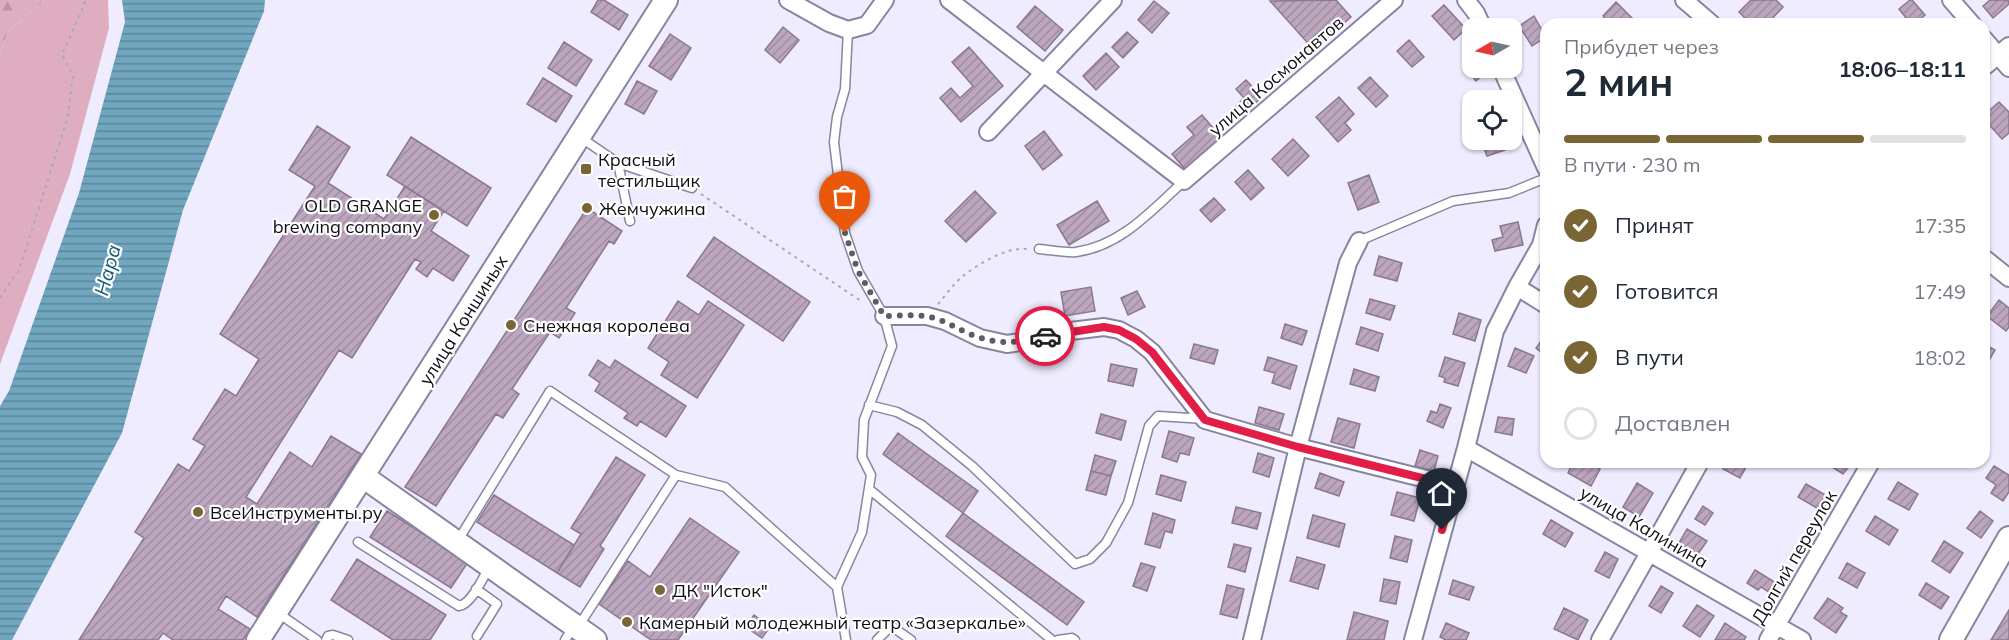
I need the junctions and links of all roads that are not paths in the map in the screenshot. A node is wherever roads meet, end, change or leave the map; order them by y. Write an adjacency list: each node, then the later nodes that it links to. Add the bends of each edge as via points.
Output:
1 (666, 0): 20 (main road, улица Коншиных)
2 (788, 0): 13 (street)
3 (885, 0): 13 (street, via 867,25)
4 (949, 0): 17 (street)
5 (1113, 0): 17 (street)
6 (1394, 0): 24 (street, улица Космонавтов)
7 (1466, 0): 10 (street)
8 (1684, 0): 11 (street)
9 (1952, 0): 12 (street)
10 (1478, 18)
11 (1705, 18)
12 (1967, 18)
13 (848, 30): 34 (lane, via 845,89 834,142 845,233 858,271)
14 (1990, 44): 15 (street)
15 (2005, 57): 16 (street)
16 (1990, 64)
17 (1042, 74): 19 (street); 24 (street)
18 (1506, 78): 21 (street)
19 (988, 132)
20 (579, 136): 22 (lane); 42 (main road, улица Коншиных)
21 (1540, 155)
22 (618, 163): 25 (lane); 26 (lane)
23 (1540, 180): 27 (lane, via 1509,193 1453,201)
24 (1184, 181): 29 (lane, via 1129,231 1099,246 1075,252)
25 (692, 188)
26 (630, 221)
27 (1359, 241): 37 (street, via 1348,263)
28 (1540, 247): 32 (street)
29 (1039, 249)
30 (1990, 267): 31 (street)
31 (2009, 278)
32 (1517, 287): 33 (street); 38 (street, via 1495,331)
33 (1540, 301)
34 (884, 316): 35 (lane, via 892,346); 36 (street, via 927,316 980,338 1007,344 1053,333 1104,327 1119,330 1152,352)
35 (869, 405): 36 (lane, via 897,412 922,425 972,466 1075,564 1090,559 1106,543 1128,503 1149,426 1158,416); 44 (lane, via 862,456 871,475)
36 (1205, 420): 37 (street)
37 (1298, 447): 43 (street); 66 (street)
38 (1466, 448): 43 (street); 48 (street, улица Калинина)
39 (1697, 468): 48 (street)
40 (1868, 468): 53 (street, Долгий переулок)
41 (676, 475): 47 (lane, via 550,391); 50 (lane, via 725,487); 54 (lane)
42 (364, 477): 47 (main road); 52 (main road, улица Коншиных)
43 (1454, 486): 67 (street)
44 (869, 489): 50 (lane, via 862,532); 63 (lane)
45 (2009, 538): 71 (main road)
46 (358, 542): 51 (lane, via 459,606 465,605)
47 (457, 542): 49 (main road)
48 (1648, 552): 53 (street, улица Калинина); 68 (street)
49 (490, 565): 51 (lane); 54 (main road)
50 (837, 587): 60 (lane)
51 (476, 589): 55 (lane, via 497,604)
52 (276, 612): 56 (main road, улица Коншиных); 57 (lane)
53 (1777, 626): 69 (street, Долгий переулок); 70 (street, улица Калинина)
54 (578, 633)
55 (477, 636)
56 (258, 640)
57 (317, 640)
58 (326, 640): 59 (lane, via 333,635)
59 (348, 640)
60 (846, 640)
61 (877, 640): 62 (lane, via 891,626)
62 (911, 640)
63 (1052, 640)
64 (1058, 640): 65 (lane)
65 (1075, 640)
66 (1252, 640)
67 (1413, 640)
68 (1600, 640)
69 (1768, 640)
70 (1802, 640)
71 (1952, 640)

